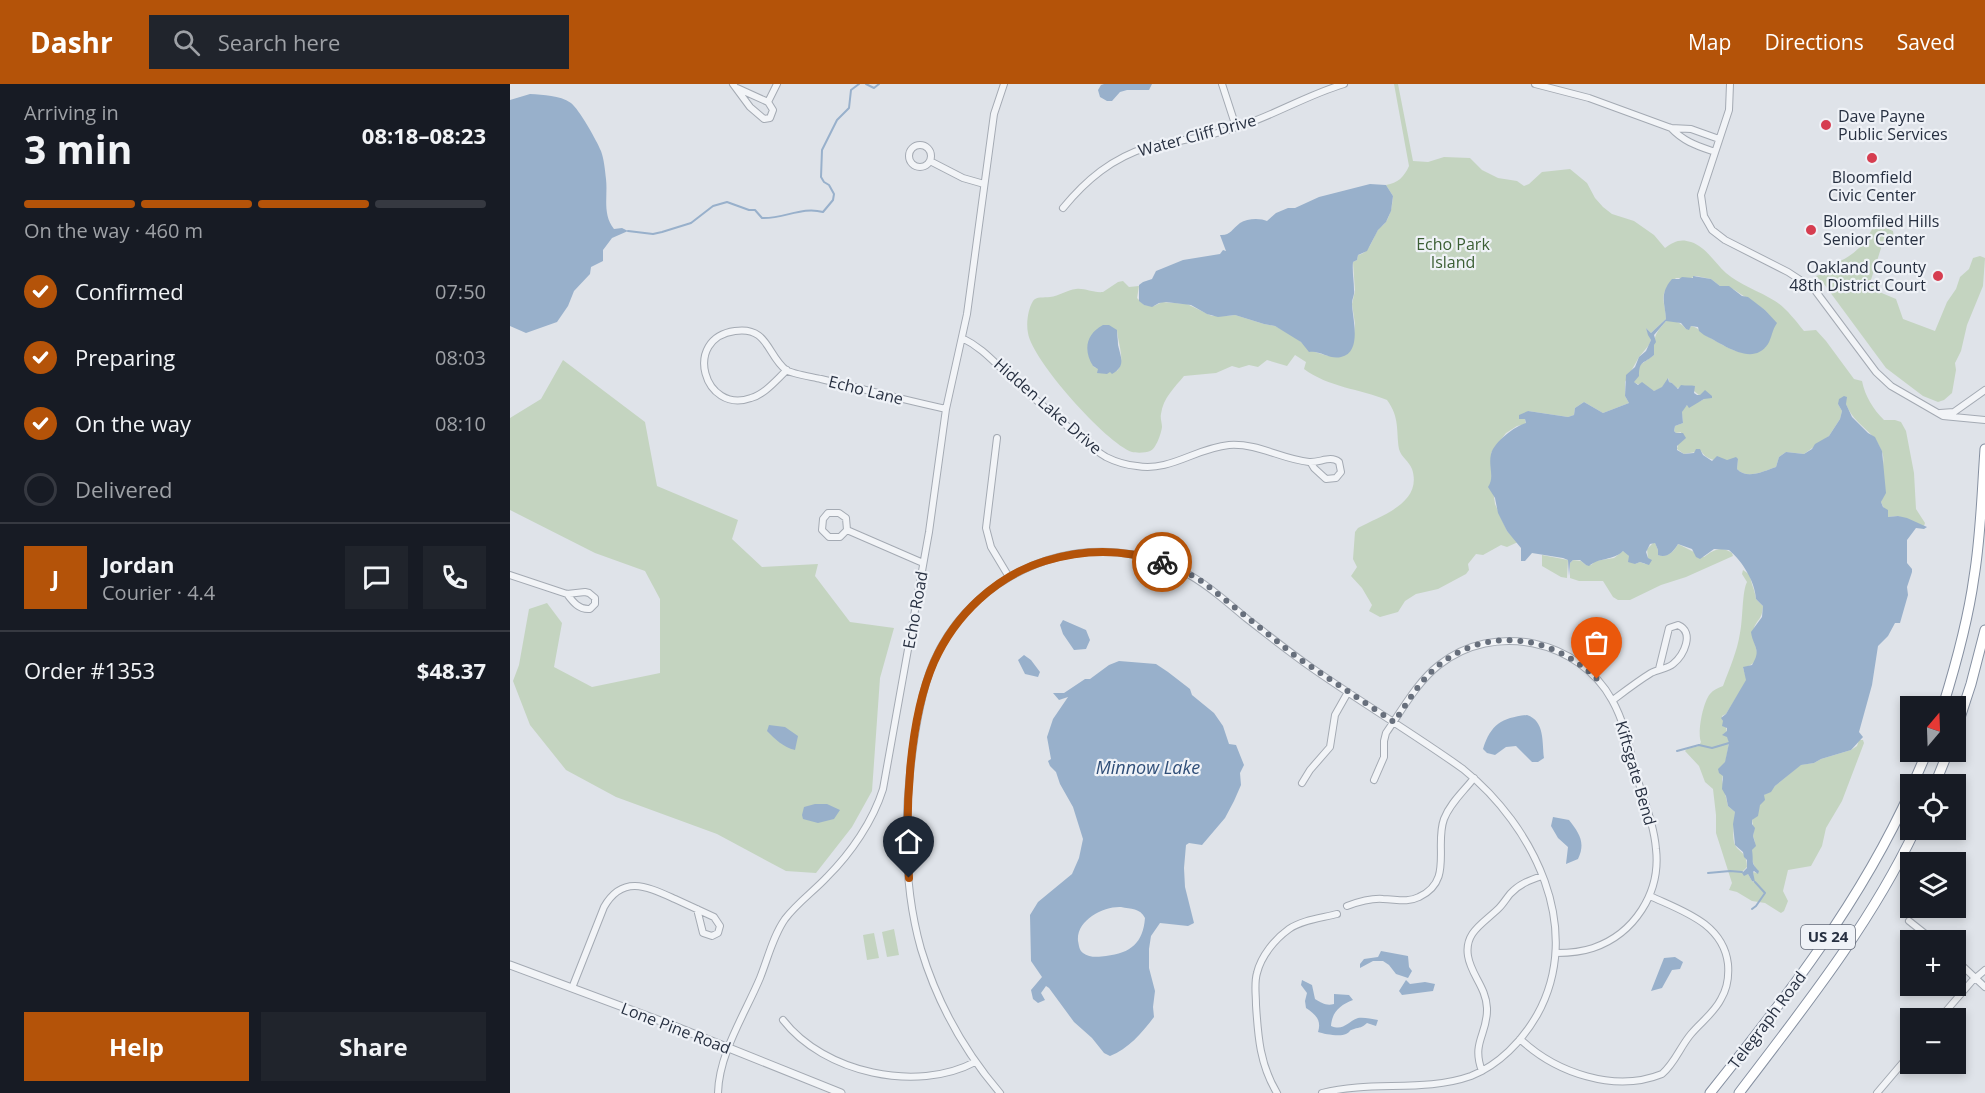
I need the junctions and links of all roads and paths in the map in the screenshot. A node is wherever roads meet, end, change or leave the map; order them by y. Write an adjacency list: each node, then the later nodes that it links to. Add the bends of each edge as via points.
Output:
1 (777, 84): 8 (street)
2 (1004, 84): 14 (street, Echo Road, via 994,114)
3 (1222, 84): 9 (street)
4 (1344, 84): 9 (street, Water Cliff Drive)
5 (1535, 84): 10 (street, via 1597,100)
6 (1730, 84): 11 (street, via 1729,110)
7 (735, 86): 8 (street); 8 (street, via 750,107 765,119 773,113)
8 (768, 102)
9 (1236, 127): 15 (street, Water Cliff Drive, via 1147,147 1121,158 1092,177)
10 (1671, 128): 11 (street, via 1691,129); 12 (street, via 1688,143)
11 (1719, 139): 12 (street)
12 (1715, 152): 20 (street, via 1701,195 1702,211 1712,230 1809,285 1883,380)
13 (930, 161): 14 (street)
14 (984, 184): 16 (street, Echo Road)
15 (1063, 208)
16 (962, 338): 19 (street, Echo Road); 24 (street, Hidden Lake Drive, via 978,347 1095,450 1114,460 1157,467 1233,445 1261,448)
17 (787, 370): 17 (street, via 762,337 744,330 718,338 703,361 713,388 727,398 739,400 758,395); 19 (street, Echo Lane)
18 (1985, 390): 20 (street, via 1954,412)
19 (946, 409): 26 (street, Echo Road)
20 (1936, 412): 21 (street, via 1953,418)
21 (1985, 420)
22 (997, 438): 28 (street, via 986,528 991,547)
23 (1985, 449): 33 (highway, via 1972,591)
24 (1311, 463): 24 (street, Hidden Lake Drive, via 1336,460 1341,472 1336,478 1326,479)
25 (847, 530): 25 (street, via 846,519 839,513 828,513 823,519 822,530 829,537 840,537); 26 (street)
26 (923, 563): 59 (street, Echo Road, via 880,798 843,860 782,924)
27 (510, 575): 29 (street)
28 (1009, 577): 32 (street, via 1036,564 1077,553 1122,553 1162,562 1203,582); 60 (street, via 968,610 938,652 922,698 909,781 909,878 920,946 944,1010)
29 (567, 594)
30 (1985, 630): 34 (highway)
31 (1659, 669): 31 (street, via 1672,665 1679,656 1687,638 1683,627 1669,628); 35 (street)
32 (1348, 692): 36 (street); 39 (street, via 1335,716 1330,747)
33 (1946, 696)
34 (1966, 699)
35 (1612, 700): 36 (street, Kiftsgate Bend, via 1588,670 1562,652 1534,643 1501,641 1468,649 1438,666); 43 (street, Kiftsgate Bend, via 1655,840 1657,868)
36 (1394, 722): 37 (street); 38 (street, Kiftsgate Bend, via 1384,737 1384,757)
37 (1474, 778): 42 (street, via 1516,826); 44 (street, via 1444,820 1442,866 1430,890 1412,900 1377,899)
38 (1374, 780)
39 (1302, 783)
40 (1900, 812): 71 (highway, Telegraph Road / US 24, via 1838,923)
41 (1910, 840): 72 (highway, Telegraph Road / US 24, via 1855,934)
42 (1542, 876): 49 (street, via 1553,912); 62 (street, via 1514,890 1470,938 1467,954 1487,1006 1478,1047)
43 (1650, 896): 49 (street, Kiftsgate Bend, via 1617,936 1591,949); 64 (street, via 1700,920 1714,932 1726,953 1728,976 1718,1005 1689,1036 1673,1063 1656,1079)
44 (1347, 906)
45 (697, 909): 45 (street, via 718,920 718,933 703,933); 55 (street, via 648,887 620,889 604,907)
46 (1337, 914): 69 (street, via 1286,931 1267,952 1257,973 1261,1054)
47 (1909, 921): 48 (street)
48 (1920, 930)
49 (1557, 953): 58 (street, via 1545,999)
50 (511, 967): 55 (street, Lone Pine Road)
51 (1966, 969): 53 (street)
52 (1985, 970): 53 (street)
53 (1976, 978): 54 (street); 56 (street)
54 (1985, 987)
55 (572, 988): 59 (street, Lone Pine Road)
56 (1949, 1008)
57 (783, 1020): 60 (street, via 821,1054 868,1075 924,1078 952,1073)
58 (1520, 1039): 62 (street); 63 (street, via 1547,1064)
59 (729, 1048): 66 (street, Echo Road); 67 (street, Lone Pine Road)
60 (975, 1062): 68 (street)
61 (1900, 1066): 73 (street)
62 (1482, 1071): 65 (street, via 1457,1082)
63 (1589, 1084)
64 (1631, 1089)
65 (1421, 1090): 70 (street, via 1358,1087)
66 (718, 1093)
67 (841, 1093)
68 (1000, 1093)
69 (1277, 1093)
70 (1322, 1093)
71 (1710, 1093)
72 (1738, 1093)
73 (1877, 1093)

